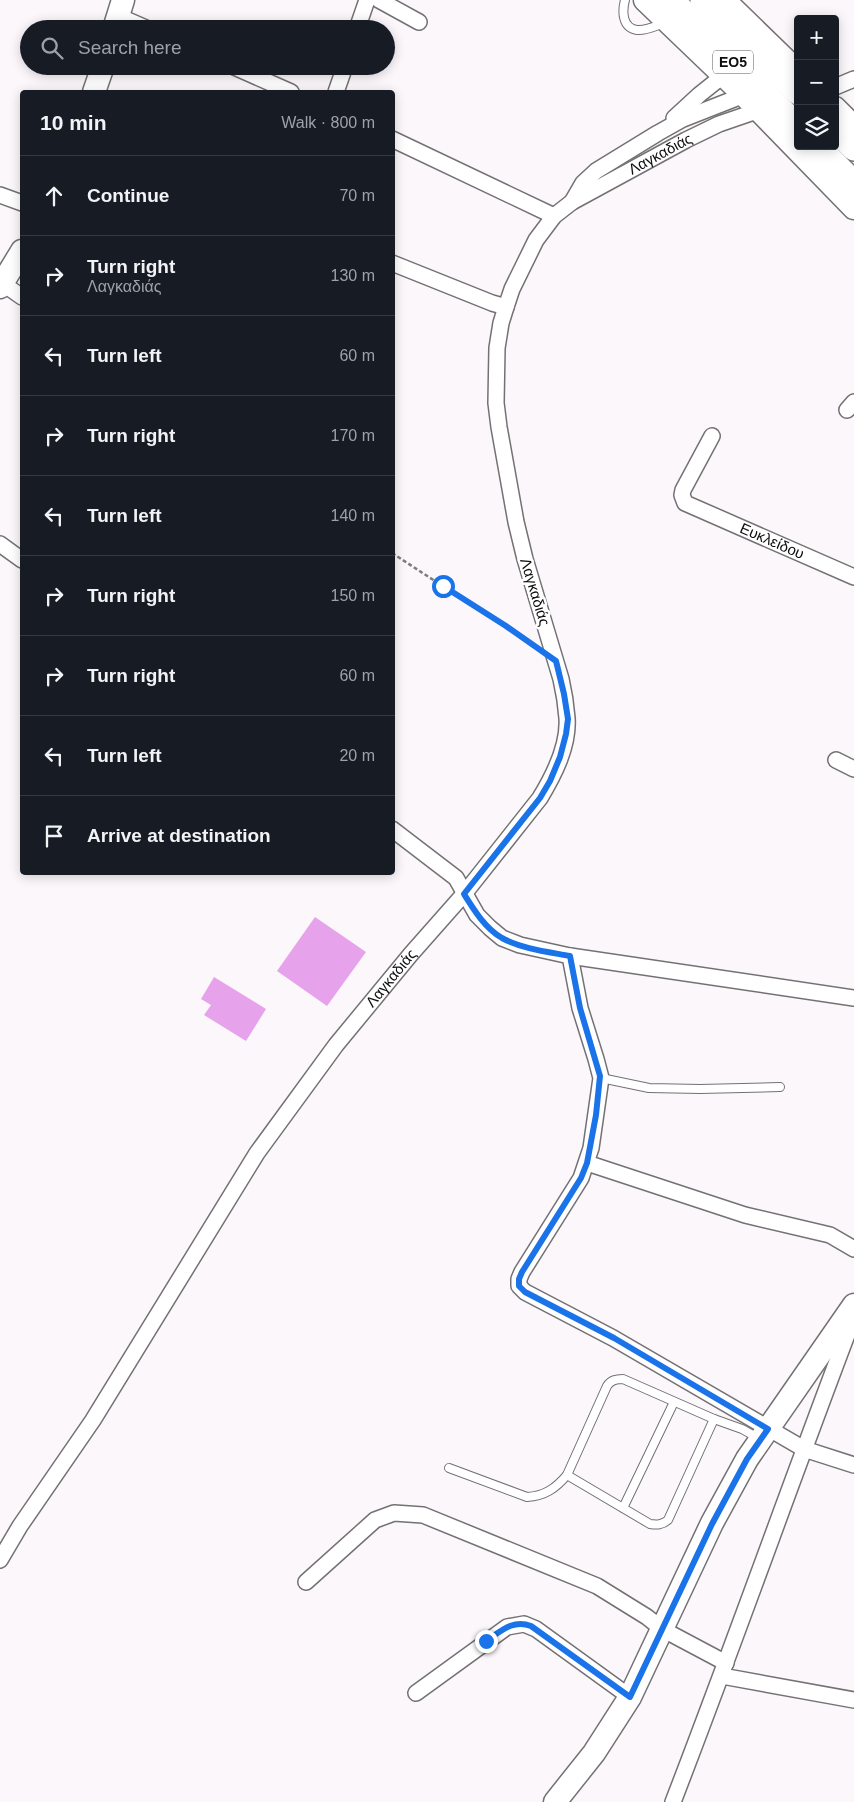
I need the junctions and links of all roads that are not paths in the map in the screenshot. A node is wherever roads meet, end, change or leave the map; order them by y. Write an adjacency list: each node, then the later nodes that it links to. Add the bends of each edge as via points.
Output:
1 (367, 0): 8 (street)
2 (379, 0): 9 (street)
3 (625, 0): 7 (lane, via 623,16 632,29 645,29)
4 (645, 0): 7 (street)
5 (703, 0): 17 (main road, ΕΟ5)
6 (724, 0): 10 (street)
7 (670, 11): 14 (street); 23 (main road, ΕΟ5)
8 (360, 20)
9 (419, 22)
10 (794, 68)
11 (100, 75): 18 (street)
12 (252, 75): 19 (street)
13 (342, 75): 20 (street)
14 (724, 75): 21 (street); 25 (street, Λαγκαδιάς)
15 (854, 79): 16 (street)
16 (839, 85)
17 (794, 88)
18 (95, 90)
19 (286, 90)
20 (337, 90)
21 (747, 104): 25 (street, Λαγκαδιάς, via 706,109); 33 (street, Λαγκαδιάς, via 719,124); 34 (street)
22 (839, 112): 24 (street)
23 (794, 123)
24 (854, 127)
25 (658, 133): 33 (street, Λαγκαδιάς, via 593,173)
26 (839, 133): 28 (main road)
27 (395, 141): 35 (street)
28 (854, 148)
29 (821, 150): 30 (main road)
30 (854, 184)
31 (0, 194): 32 (street)
32 (20, 202)
33 (572, 202): 35 (street, Λαγκαδιάς)
34 (854, 208)
35 (554, 216): 40 (street, Λαγκαδιάς, via 536,240)
36 (20, 254): 38 (street)
37 (395, 264): 40 (street)
38 (1, 285): 39 (street)
39 (20, 296)
40 (506, 307): 48 (street, Λαγκαδιάς, via 497,348 498,427 516,522 563,687 568,719 560,757 540,798)
41 (712, 436): 44 (street, Ευκλείδου, via 683,490 683,499 689,505)
42 (0, 544): 43 (street)
43 (20, 559)
44 (854, 577)
45 (836, 760): 46 (street)
46 (854, 769)
47 (395, 831): 48 (street, via 456,878)
48 (464, 894): 49 (street, via 477,916 502,938); 64 (street, Λαγκαδιάς, via 336,1045 256,1154 92,1420)
49 (570, 956): 50 (street); 51 (street, via 580,1008)
50 (854, 998)
51 (600, 1078): 52 (lane, via 649,1088); 53 (street)
52 (780, 1087)
53 (587, 1163): 54 (street, via 745,1215 830,1235); 58 (street, via 576,1188 522,1272 518,1283 520,1289 614,1338)
54 (854, 1249)
55 (850, 1321): 58 (street); 59 (street)
56 (674, 1402): 57 (lane); 62 (lane, via 623,1380 610,1382); 63 (lane)
57 (714, 1419): 58 (lane); 63 (lane, via 668,1520 660,1525 650,1524)
58 (764, 1434): 59 (street); 66 (street, via 716,1516)
59 (804, 1449): 60 (street); 67 (street)
60 (854, 1465)
61 (450, 1468): 62 (lane, via 527,1497 547,1493)
62 (567, 1475): 63 (lane)
63 (623, 1508)
64 (0, 1560)
65 (306, 1582): 66 (street, via 374,1520 394,1513 416,1514 439,1520 588,1582 647,1616)
66 (662, 1629): 67 (street); 69 (street)
67 (724, 1669): 70 (street); 72 (street)
68 (416, 1693): 69 (street, via 507,1627 524,1624 536,1628)
69 (630, 1697): 71 (street, via 598,1748)
70 (854, 1700)
71 (555, 1802)
72 (673, 1802)

